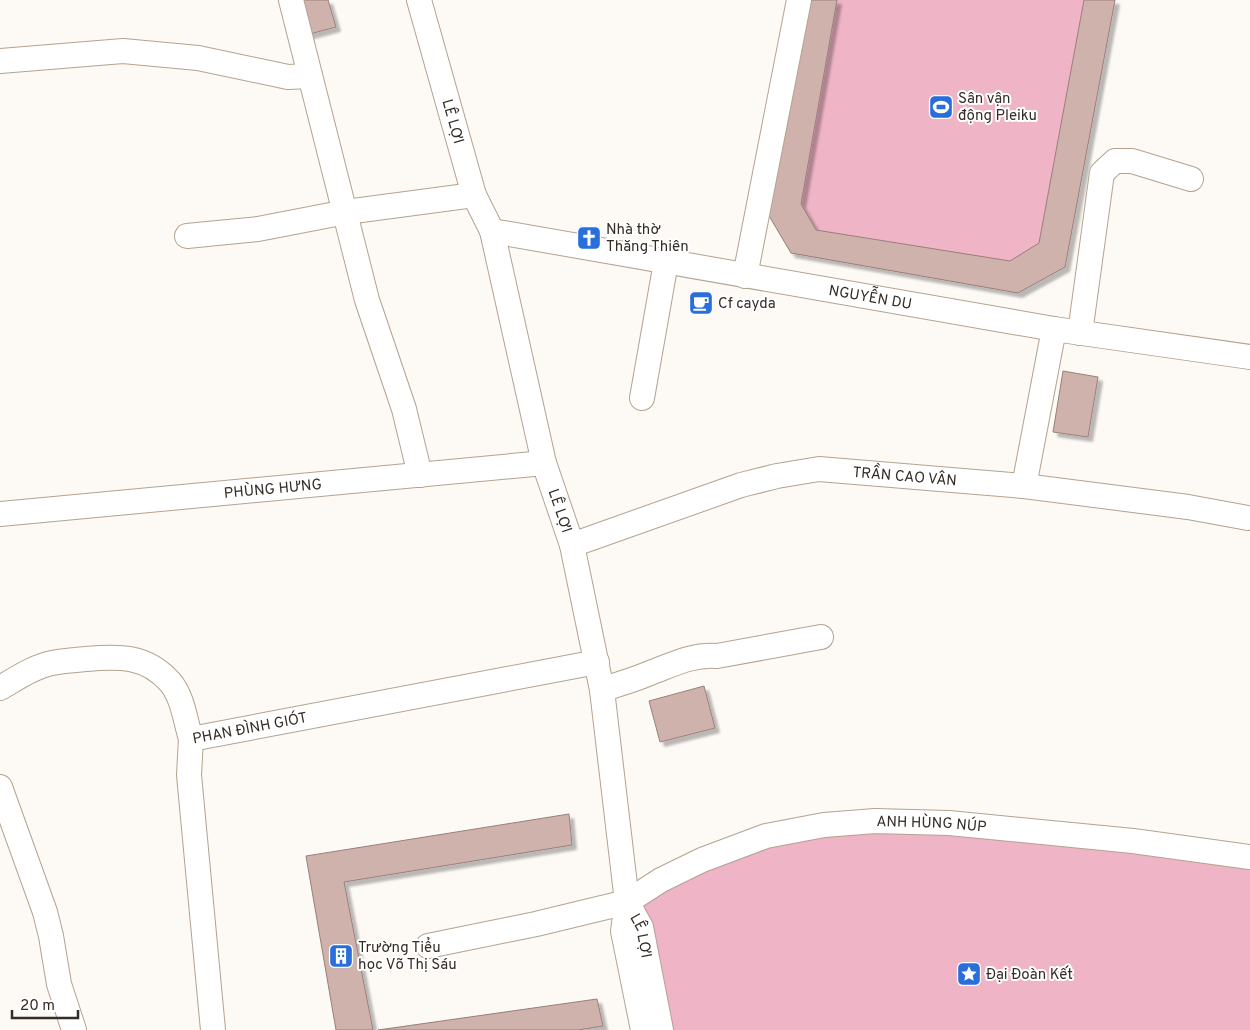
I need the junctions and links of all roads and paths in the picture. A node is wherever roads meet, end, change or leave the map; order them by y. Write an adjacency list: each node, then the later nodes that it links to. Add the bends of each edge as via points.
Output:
1 (291, 0): 5 (street)
2 (419, 0): 7 (street, LÊ LỢI)
3 (799, 0): 12 (street)
4 (0, 61): 5 (street, via 123,51 198,58 288,77)
5 (310, 76): 8 (street)
6 (1191, 178): 14 (street, via 1132,161 1115,161 1102,173)
7 (474, 195): 8 (street); 9 (street, LÊ LỢI)
8 (346, 212): 10 (street, via 258,229); 18 (street, via 367,300 404,410)
9 (492, 231): 11 (street, NGUYỄN DU); 17 (street, LÊ LỢI)
10 (188, 236)
11 (666, 262): 12 (street, NGUYỄN DU); 16 (street)
12 (745, 276): 13 (street, NGUYỄN DU)
13 (1054, 329): 14 (street, NGUYỄN DU); 19 (street)
14 (1080, 333): 15 (street, NGUYỄN DU)
15 (1250, 357)
16 (642, 398)
17 (544, 463): 18 (street, PHÙNG HƯNG); 22 (street, LÊ LỢI)
18 (420, 475): 20 (street, PHÙNG HƯNG)
19 (1024, 486): 21 (street, TRẦN CAO VÂN); 22 (street, TRẦN CAO VÂN, via 819,469 741,485)
20 (0, 514)
21 (1248, 518)
22 (572, 546): 24 (street, LÊ LỢI)
23 (821, 637): 26 (street, via 717,656 700,656)
24 (598, 662): 26 (street, LÊ LỢI); 27 (street, PHAN ĐÌNH GIÓT)
25 (0, 688): 27 (street, via 51,663 111,657 133,659 154,668 171,683 179,698)
26 (602, 690): 30 (street, LÊ LỢI)
27 (190, 739): 33 (street, PHAN ĐÌNH GIÓT, via 189,775)
28 (0, 787): 32 (street, via 45,912 59,984)
29 (1250, 857): 30 (street, ANH HÙNG NÚP, via 1132,841 949,823 824,825 766,836 702,860)
30 (627, 902): 31 (street, ANH HÙNG NÚP); 34 (street, via 623,931); 35 (street, LÊ LỢI, via 641,927)
31 (428, 946)
32 (74, 1030)
33 (213, 1030)
34 (643, 1030)
35 (661, 1030)

